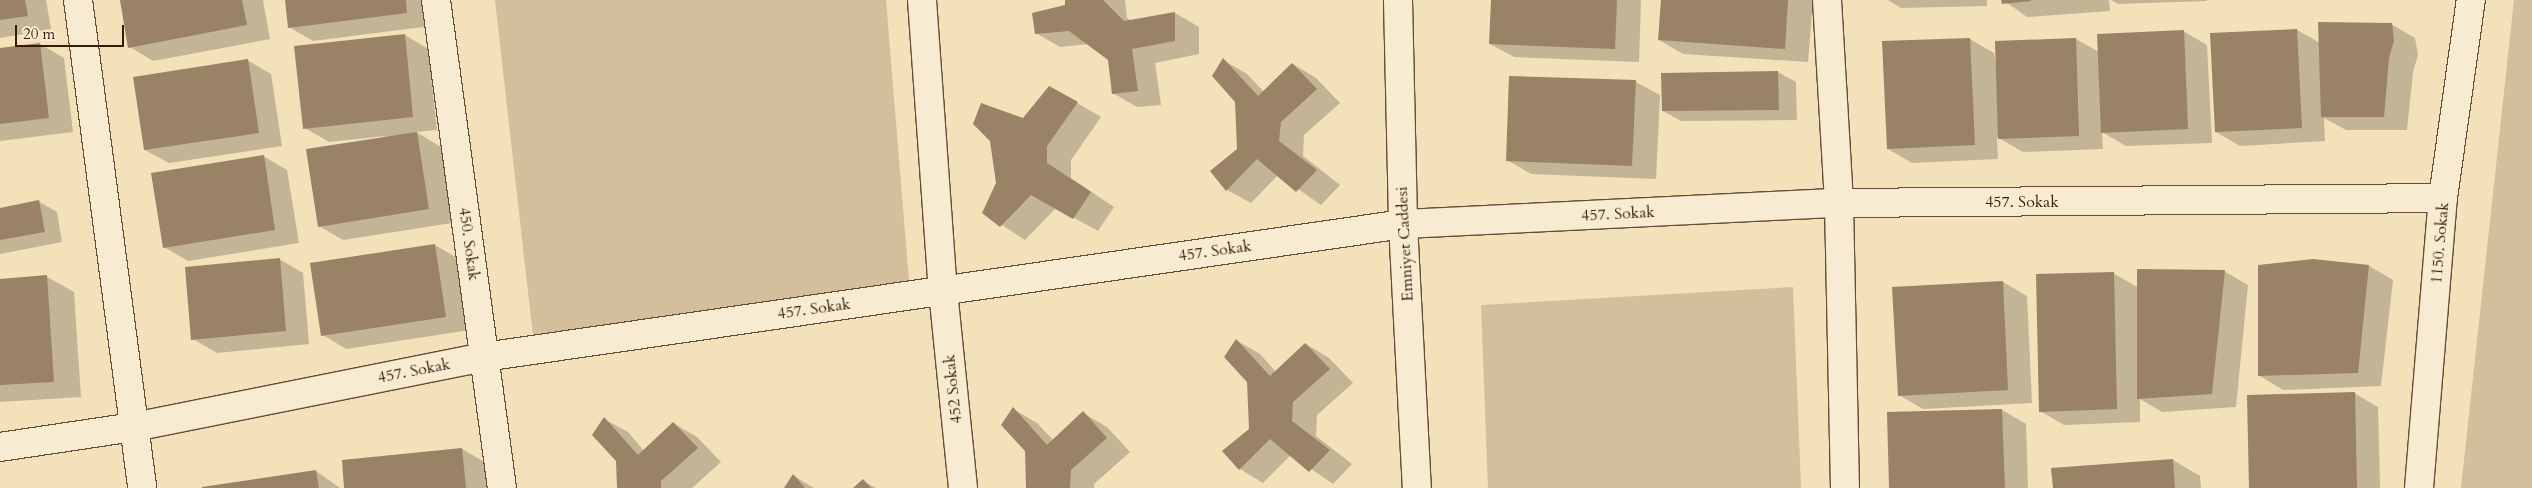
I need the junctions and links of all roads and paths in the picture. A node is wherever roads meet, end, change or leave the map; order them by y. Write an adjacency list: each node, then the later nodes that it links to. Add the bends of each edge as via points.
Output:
1 (78, 0): 12 (street)
2 (436, 0): 11 (street, 450. Sokak)
3 (922, 0): 10 (street, 452 Sokak)
4 (1398, 0): 9 (street, Emniyet Caddesi)
5 (1827, 0): 8 (street)
6 (2471, 0): 7 (street, 1150. Sokak)
7 (2443, 198): 8 (street, 457. Sokak); 19 (street, 1150. Sokak)
8 (1839, 203): 9 (street, 457. Sokak); 18 (street)
9 (1403, 224): 10 (street, 457. Sokak); 17 (street, Emniyet Caddesi)
10 (943, 291): 11 (street, 457. Sokak); 16 (street, 452 Sokak)
11 (484, 358): 12 (street, 457. Sokak); 15 (street, 450. Sokak)
12 (134, 427): 13 (street, 457. Sokak); 14 (street)
13 (0, 447)
14 (142, 488)
15 (502, 488)
16 (963, 488)
17 (1417, 488)
18 (1845, 488)
19 (2419, 488)

